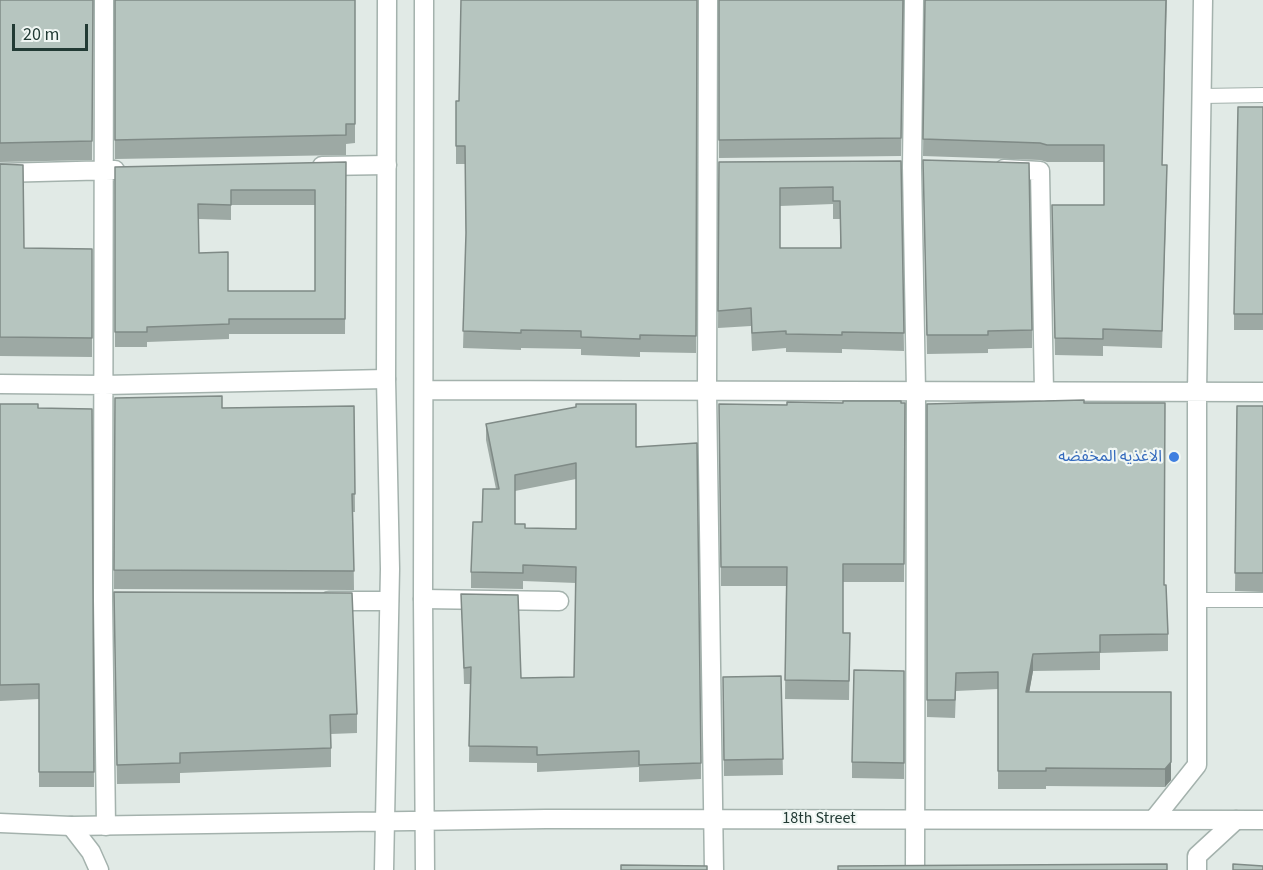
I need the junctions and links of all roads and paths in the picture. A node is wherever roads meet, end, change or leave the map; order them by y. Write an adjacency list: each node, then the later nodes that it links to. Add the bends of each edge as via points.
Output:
1 (104, 0): 13 (street)
2 (387, 0): 9 (street)
3 (424, 0): 18 (street)
4 (708, 0): 19 (street, via 714,169)
5 (914, 0): 20 (street)
6 (1203, 0): 8 (street)
7 (1263, 95): 8 (lane)
8 (1202, 96): 22 (street)
9 (387, 165): 10 (street); 15 (street)
10 (304, 166)
11 (982, 169): 21 (street, via 1040,171)
12 (138, 170): 13 (street)
13 (103, 171): 14 (street); 17 (street)
14 (0, 173)
15 (386, 379): 17 (street); 28 (street)
16 (0, 384): 17 (street)
17 (104, 385): 39 (street, via 109,600)
18 (424, 390): 19 (street); 24 (street)
19 (707, 392): 20 (street); 30 (street)
20 (915, 392): 21 (street); 31 (street)
21 (1044, 392): 22 (street)
22 (1197, 392): 23 (street); 25 (street)
23 (1263, 392)
24 (423, 599): 29 (street); 33 (street)
25 (1197, 600): 26 (lane); 32 (street, via 1197,765)
26 (1263, 600)
27 (317, 601): 28 (street)
28 (389, 601): 36 (street)
29 (559, 601)
30 (712, 819): 31 (street, 18th Street); 33 (street, 18th Street); 43 (street)
31 (914, 819): 32 (street, 18th Street); 44 (street)
32 (1154, 819): 34 (street, 18th Street)
33 (424, 820): 36 (street, 18th Street); 42 (street)
34 (1236, 820): 35 (street, 18th Street); 45 (street, via 1197,856)
35 (1263, 820)
36 (384, 822): 39 (street, 18th Street); 41 (street)
37 (0, 823): 38 (street, 18th Street)
38 (71, 826): 39 (street, 18th Street); 40 (street)
39 (106, 826)
40 (99, 870)
41 (384, 870)
42 (425, 870)
43 (714, 870)
44 (915, 870)
45 (1197, 870)

